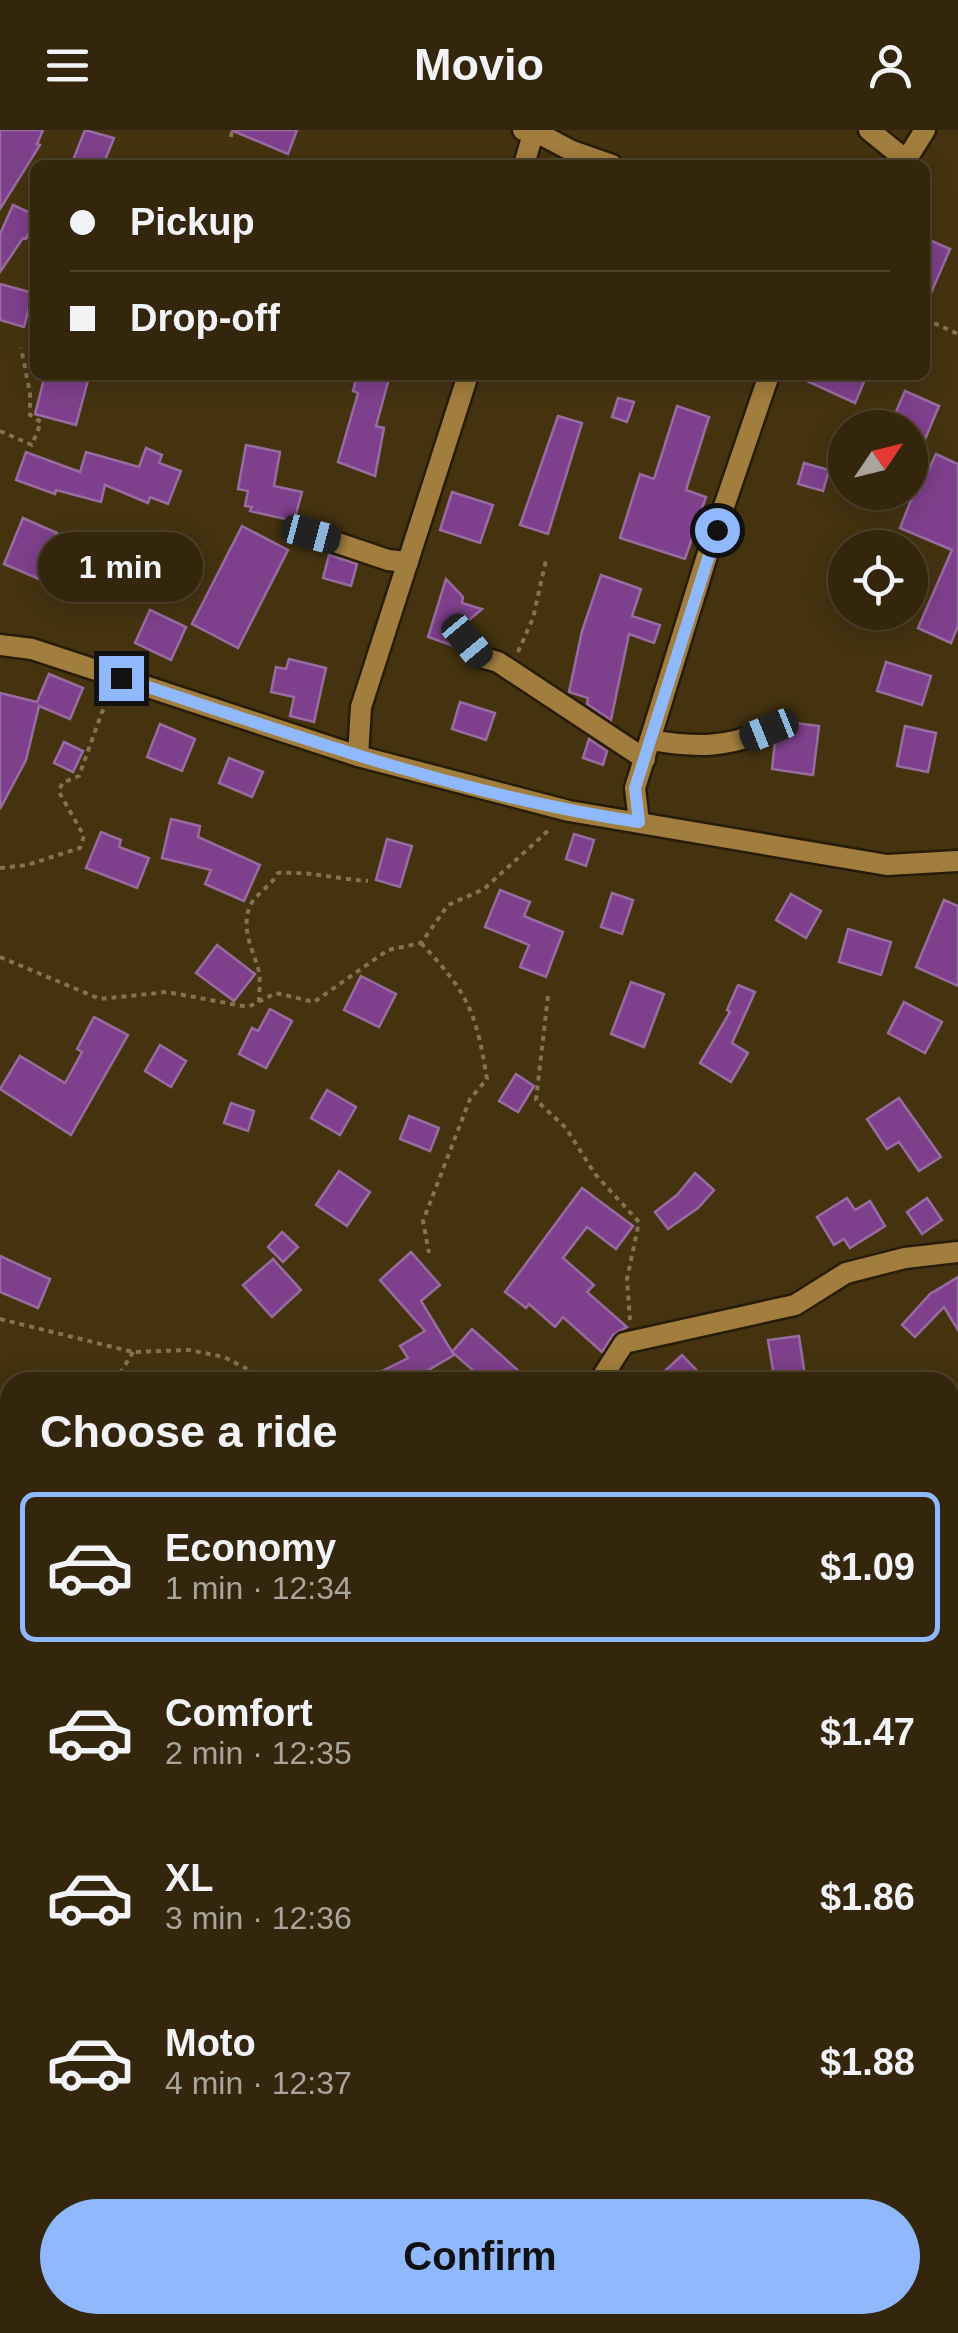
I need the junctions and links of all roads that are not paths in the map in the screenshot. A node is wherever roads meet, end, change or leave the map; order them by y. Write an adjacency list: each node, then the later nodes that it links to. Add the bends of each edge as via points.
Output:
1 (530, 130): 4 (street); 5 (street)
2 (869, 130): 6 (street)
3 (926, 130): 7 (street)
4 (525, 160)
5 (597, 160)
6 (902, 160)
7 (905, 160)
8 (466, 380): 11 (street)
9 (767, 380): 15 (street)
10 (311, 534): 11 (street)
11 (408, 562): 16 (street, via 361,707)
12 (467, 641): 15 (street, via 480,656)
13 (0, 645): 16 (street, via 32,649)
14 (769, 730): 15 (street, via 736,743)
15 (648, 749): 17 (street, via 635,788)
16 (358, 756): 17 (street, via 569,811)
17 (639, 822): 18 (street, via 887,864)
18 (958, 860)
19 (958, 1252): 20 (street, via 846,1273 795,1305 624,1343)
20 (605, 1372)

